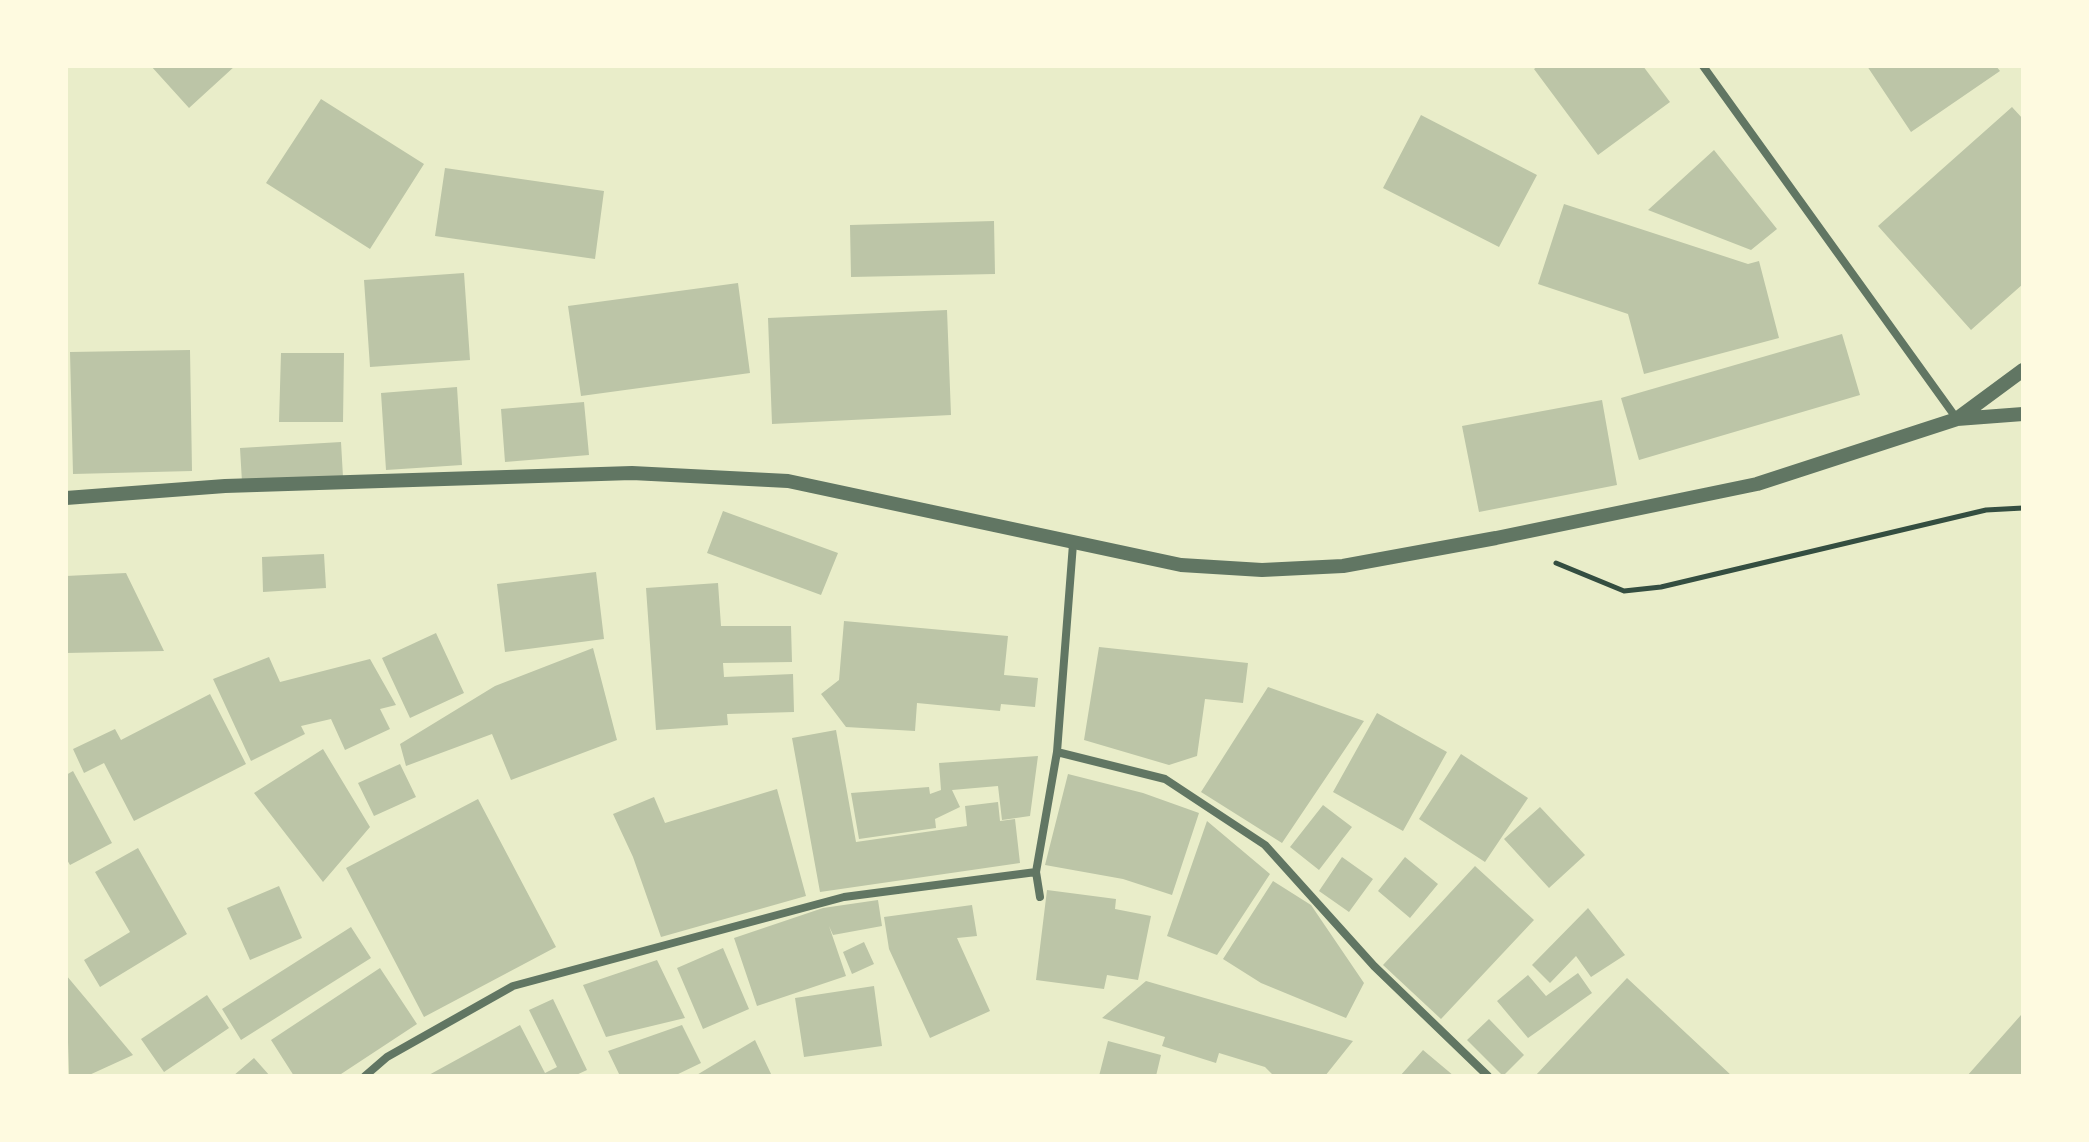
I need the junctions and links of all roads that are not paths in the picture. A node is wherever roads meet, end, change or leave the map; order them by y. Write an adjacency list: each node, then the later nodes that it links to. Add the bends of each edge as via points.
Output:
1 (1703, 66): 4 (street)
2 (2023, 370): 4 (street)
3 (2023, 414): 4 (street)
4 (1957, 419): 6 (street, via 1757,484 1343,566 1262,570 1181,565)
5 (66, 498): 6 (street, via 225,486 632,473 788,481)
6 (1073, 544): 7 (street)
7 (1057, 752): 8 (street); 11 (street, via 1165,779 1265,845 1374,966)
8 (1036, 872): 9 (street); 10 (street, via 844,897 513,986 387,1057)
9 (1040, 897)
10 (365, 1076)
11 (1488, 1076)

